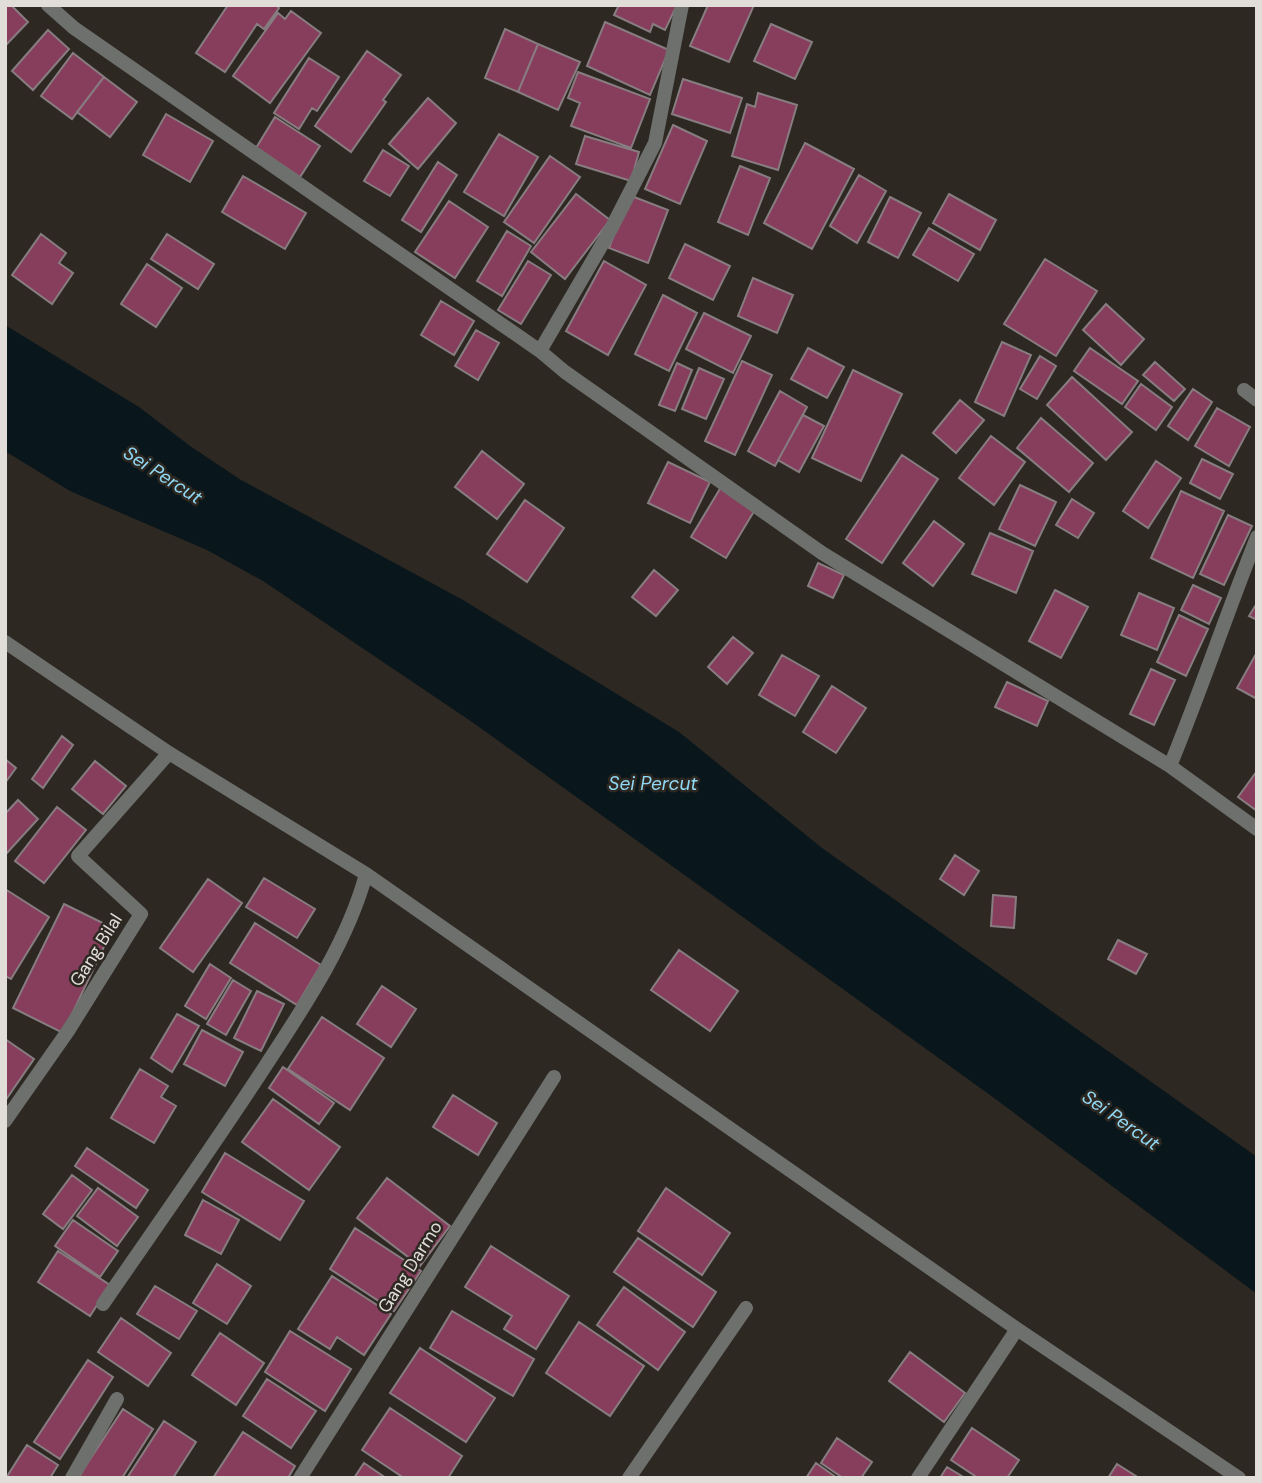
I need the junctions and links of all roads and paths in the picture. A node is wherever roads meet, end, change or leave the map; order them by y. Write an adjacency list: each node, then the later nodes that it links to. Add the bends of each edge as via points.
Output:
1 (48, 5): 3 (street, via 74,28)
2 (682, 5): 3 (street, via 655,143)
3 (540, 351): 9 (street, via 822,553)
4 (1244, 390): 5 (street)
5 (1257, 400)
6 (1257, 537): 9 (street)
7 (5, 642): 8 (street)
8 (169, 753): 11 (street); 13 (street, Gang Bilal, via 78,856 141,914)
9 (1170, 766): 10 (street)
10 (1257, 829)
11 (366, 874): 14 (street, via 361,894 309,1001); 16 (street)
12 (554, 1077): 19 (street, Gang Darmo)
13 (5, 1121)
14 (103, 1304)
15 (746, 1308): 20 (street)
16 (1017, 1329): 21 (street); 22 (street)
17 (117, 1399): 18 (street)
18 (72, 1478)
19 (300, 1478)
20 (629, 1478)
21 (918, 1478)
22 (1239, 1478)

